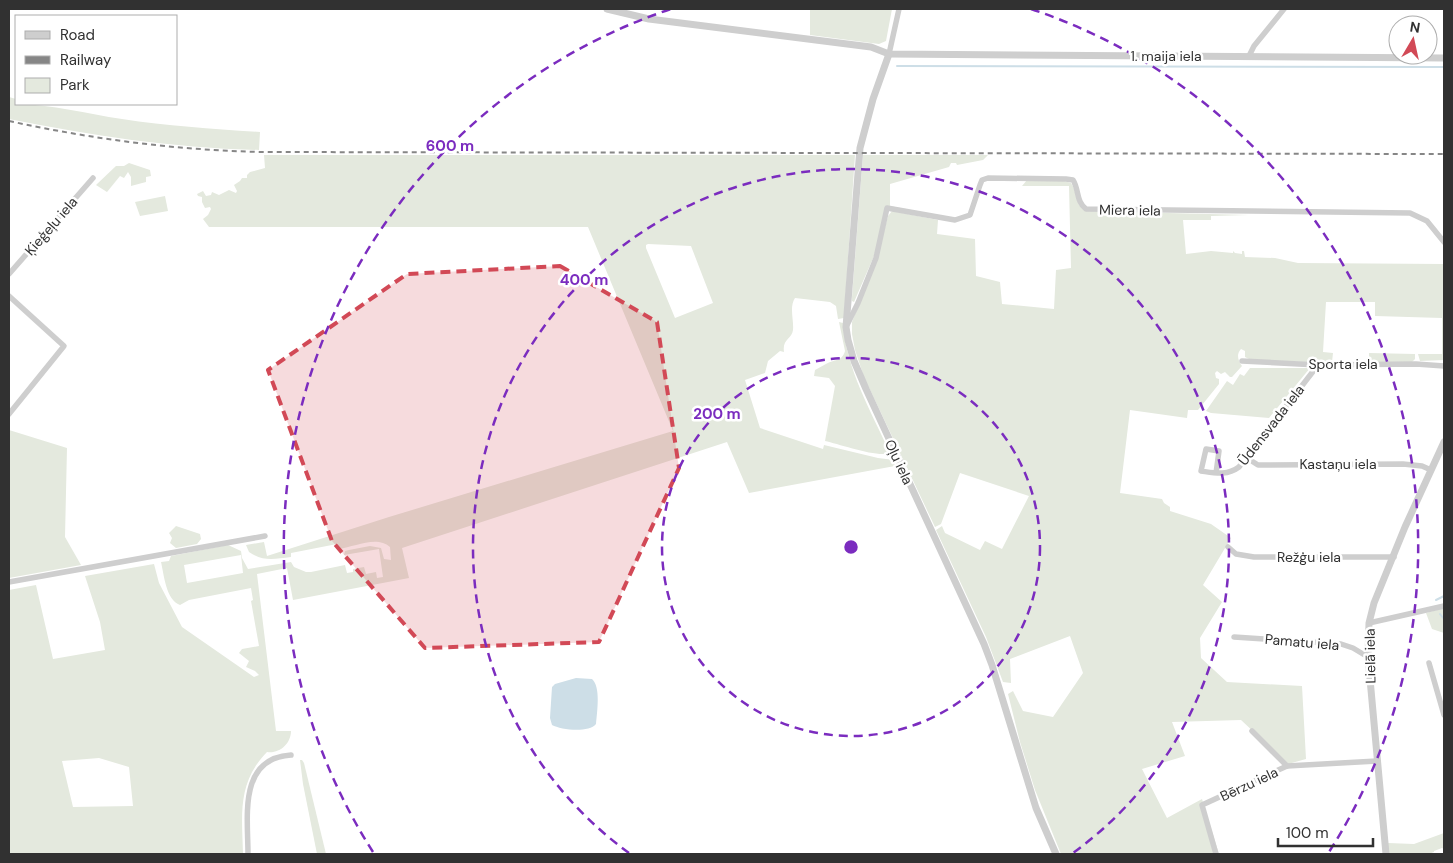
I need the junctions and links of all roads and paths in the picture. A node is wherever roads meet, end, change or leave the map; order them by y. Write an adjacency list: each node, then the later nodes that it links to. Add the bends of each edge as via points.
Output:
1 (607, 9): 4 (street, 1. maija iela, via 648,20 871,47)
2 (899, 9): 4 (street)
3 (1284, 9): 5 (street)
4 (889, 54): 5 (street, 1. maija iela); 11 (street, Oļu iela, via 860,148)
5 (1249, 56): 6 (street, 1. maija iela)
6 (1444, 58)
7 (93, 178): 9 (street, Ķieģeļu iela)
8 (1444, 242): 11 (street, Miera iela, via 1428,221 1410,213 1086,209 1072,180 988,178 982,180 970,215 955,220 887,208 876,258)
9 (9, 274)
10 (9, 296): 15 (street, via 64,346)
11 (846, 327): 35 (street, Oļu iela, via 854,361 866,389 984,644 1036,808)
12 (1242, 362): 13 (street, Sporta iela)
13 (1318, 365): 14 (street, Sporta iela); 17 (street, Ūdensvada iela)
14 (1444, 366)
15 (9, 414)
16 (1444, 442): 18 (street, Lielā iela)
17 (1247, 458): 18 (street, Kastaņu iela, via 1258,465 1403,464); 19 (street, Ūdensvada iela, via 1232,472)
18 (1431, 470): 22 (street, Lielā iela)
19 (1216, 473): 19 (street, Ūdensvada iela, via 1201,471 1206,449 1219,451)
20 (265, 536): 23 (street)
21 (1228, 546): 22 (street, Režģu iela, via 1236,554 1254,557)
22 (1394, 557): 25 (street, Lielā iela)
23 (9, 582)
24 (1444, 606): 25 (street)
25 (1369, 623): 27 (street, Lielā iela)
26 (1234, 637): 27 (street, Pamatu iela, via 1341,644)
27 (1368, 657): 32 (street, Lielā iela)
28 (1429, 663): 29 (street)
29 (1444, 715)
30 (1252, 731): 33 (street)
31 (291, 756): 34 (street, via 280,757 264,765 252,781 248,802)
32 (1377, 761): 33 (street, Bērzu iela); 37 (street, Lielā iela)
33 (1287, 766): 36 (street, Bērzu iela, via 1202,805)
34 (248, 854)
35 (1056, 854)
36 (1216, 854)
37 (1386, 854)

